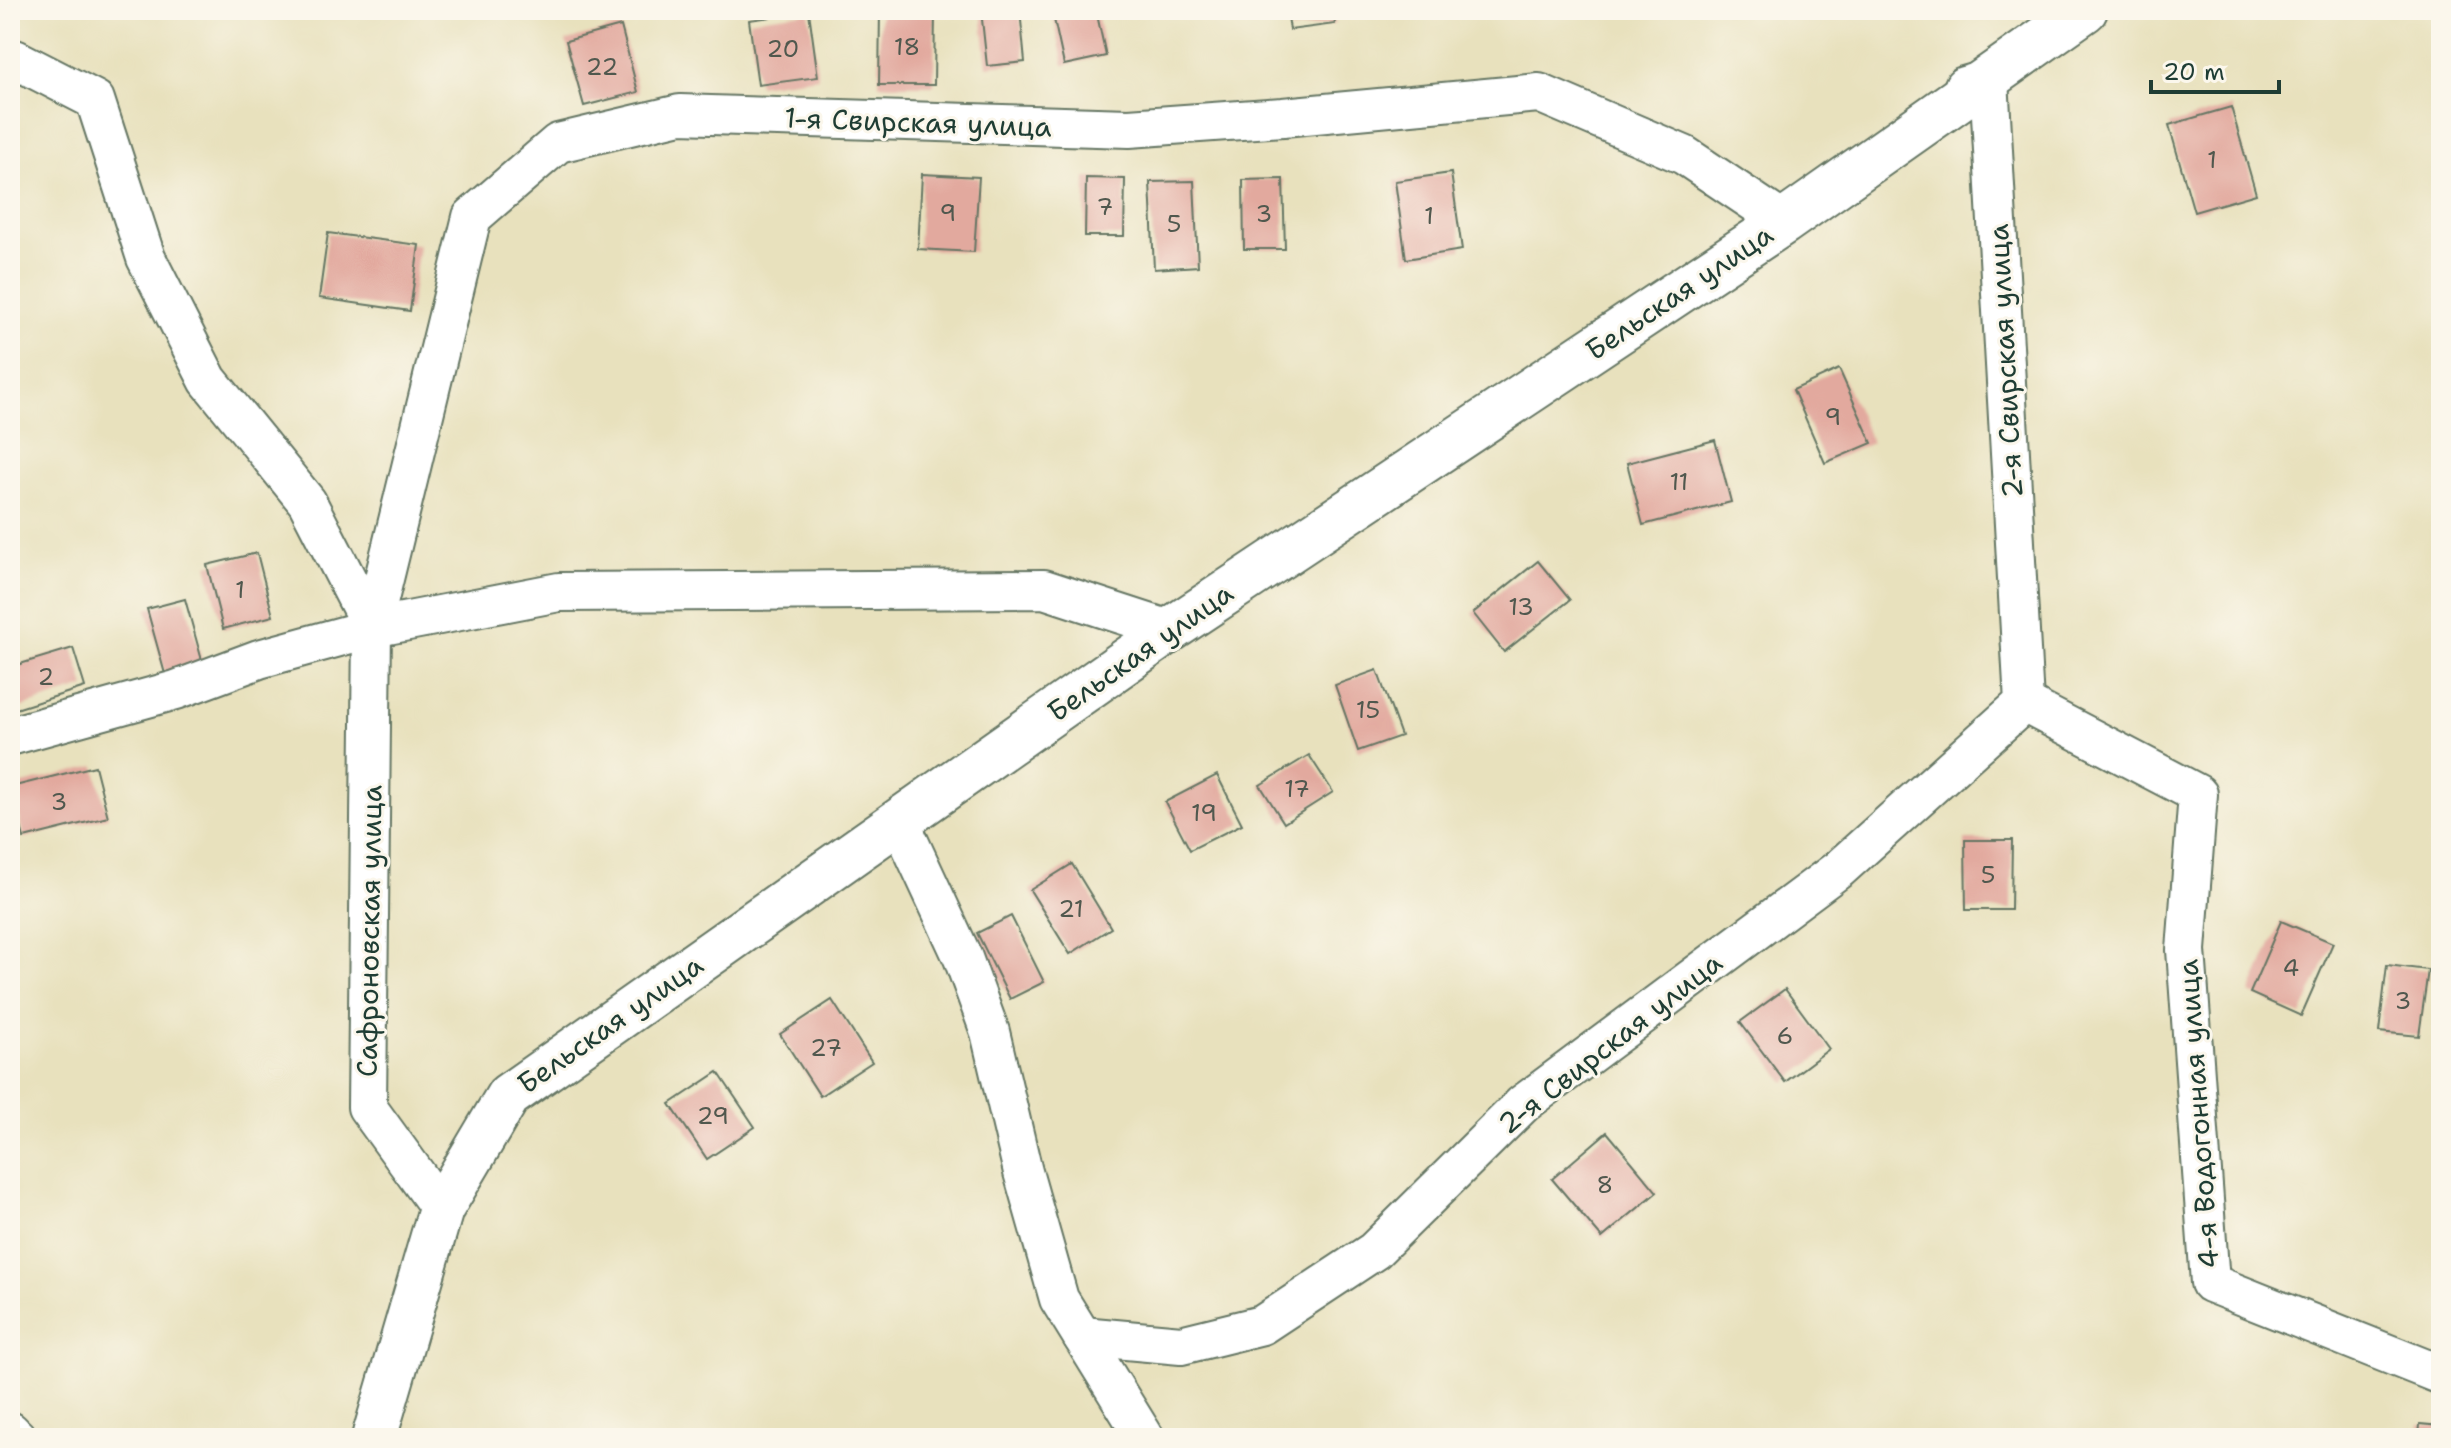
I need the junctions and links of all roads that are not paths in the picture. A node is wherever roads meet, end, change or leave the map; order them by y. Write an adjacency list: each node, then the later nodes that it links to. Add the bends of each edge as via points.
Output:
1 (2085, 10): 3 (street, Бельская улица)
2 (10, 59): 6 (street, Сафроновская улица, via 95,100 146,258 208,380 307,502)
3 (1989, 79): 4 (street); 5 (street, Бельская улица); 8 (street, 2-я Свирская улица)
4 (1933, 95)
5 (1784, 222): 6 (street, 1-я Свирская улица, via 1684,155 1539,93 1129,128 680,114 558,143 472,217); 7 (street, Бельская улица)
6 (372, 628): 7 (street, via 559,592 1044,589); 9 (street); 11 (street, Сафроновская улица, via 367,1107)
7 (1170, 630): 10 (street, Бельская улица)
8 (2024, 703): 12 (street, 2-я Свирская улица, via 1839,869 1523,1104 1374,1251 1262,1325 1181,1345); 13 (street, 4-я Водогонная улица, via 2198,794 2186,950 2210,1283)
9 (10, 736)
10 (899, 820): 11 (street, Бельская улица, via 508,1096); 12 (street, via 963,958 990,1032 1059,1299)
11 (441, 1209): 16 (street, Бельская улица)
12 (1082, 1336): 17 (street)
13 (2441, 1375)
14 (10, 1431): 15 (street)
15 (17, 1438)
16 (374, 1438)
17 (1145, 1438)

